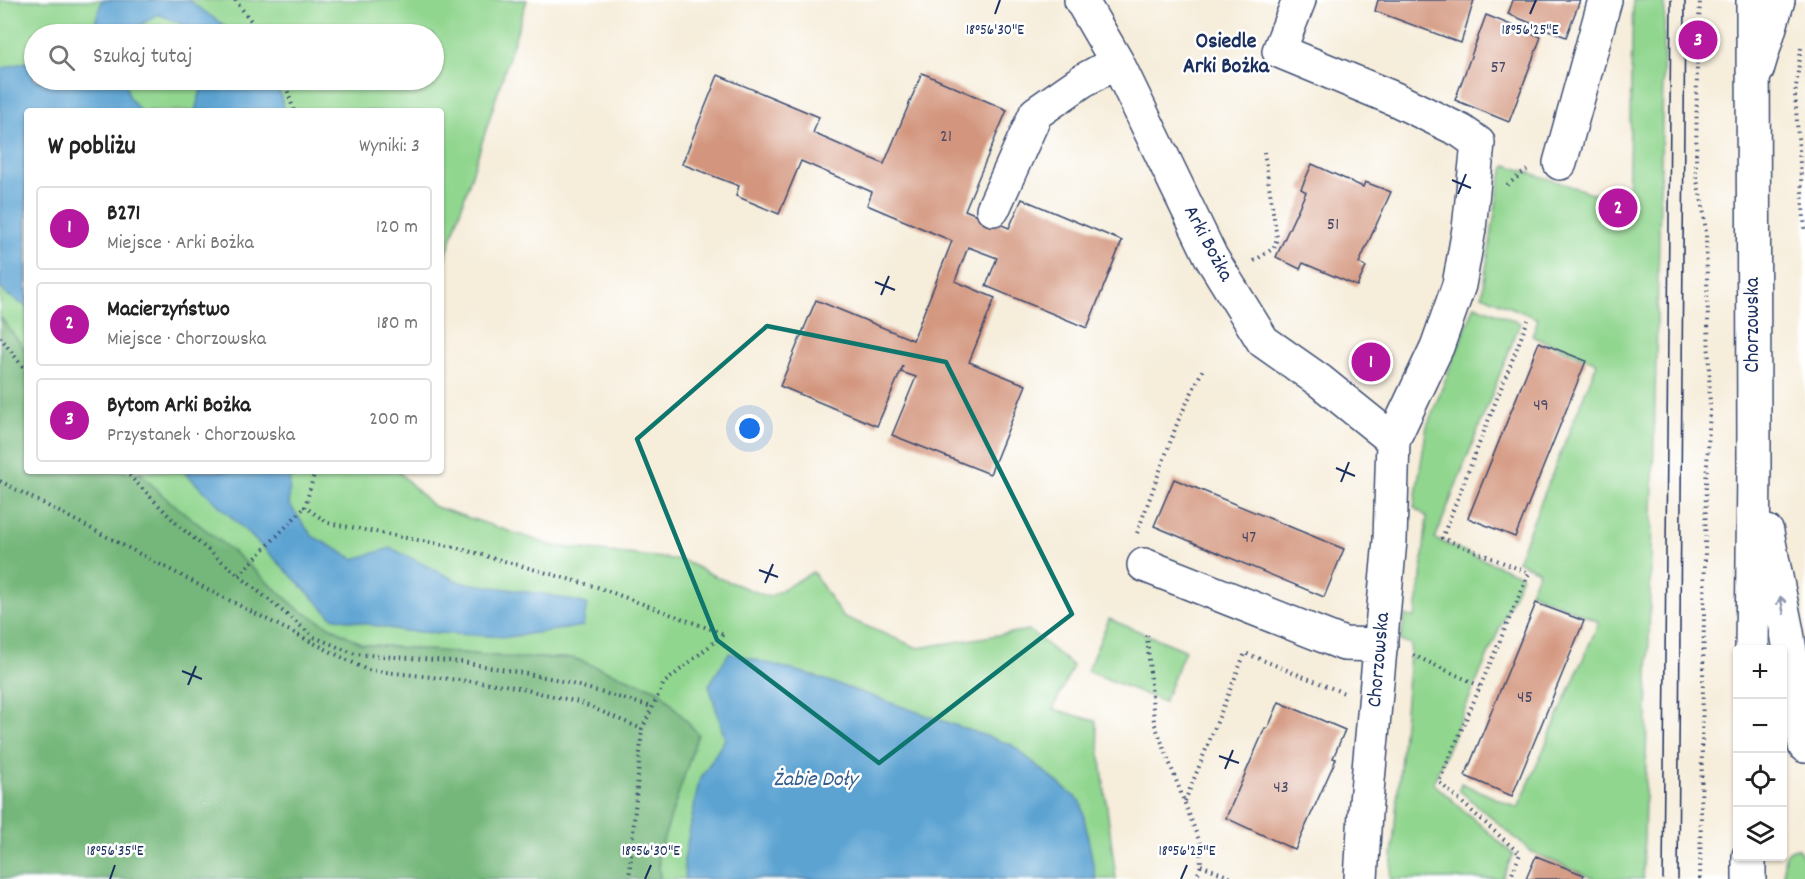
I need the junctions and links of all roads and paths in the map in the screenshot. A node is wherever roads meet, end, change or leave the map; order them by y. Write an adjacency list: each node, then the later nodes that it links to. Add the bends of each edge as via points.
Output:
1 (235, 0): 8 (path)
2 (1081, 0): 10 (street, Arki Bożka)
3 (1299, 0): 23 (street, via 1279,51 1395,99 1478,143 1459,285 1437,347)
4 (1605, 0): 15 (street)
5 (1700, 0): 48 (path, via 1696,176 1706,233 1710,410)
6 (1753, 0): 11 (street, Chorzowska)
7 (1778, 0): 11 (street)
8 (253, 24)
9 (1802, 39): 17 (path, via 1795,95)
10 (1117, 62): 16 (street, via 1036,113); 23 (street, Arki Bożka, via 1211,257 1263,341)
11 (1753, 83): 24 (street, Chorzowska)
12 (287, 90): 13 (path)
13 (293, 108)
14 (1264, 152): 18 (path, via 1277,238 1274,248)
15 (1560, 163)
16 (993, 209)
17 (1805, 232)
18 (1249, 265)
19 (1528, 320): 35 (path, via 1442,538 1529,573)
20 (0, 337): 21 (path)
21 (24, 368)
22 (1203, 369): 29 (path, via 1178,422)
23 (1393, 440): 33 (street, Chorzowska)
24 (1754, 468): 34 (street, Chorzowska); 39 (street, one-way to 24)
25 (128, 474): 31 (path, via 180,527)
26 (314, 474): 28 (path)
27 (0, 481): 38 (path, via 367,670 505,685 579,702)
28 (305, 507): 31 (path); 37 (path, via 328,523 454,546 597,587 724,634 664,683)
29 (1137, 533)
30 (1143, 565): 33 (street, via 1344,644)
31 (239, 575): 37 (path, via 314,637 355,654 473,664 555,679)
32 (1147, 635): 40 (path, via 1154,722)
33 (1381, 645): 35 (path, via 1398,648); 46 (street, Chorzowska)
34 (1752, 645)
35 (1480, 686): 47 (path, via 1439,782 1520,854)
36 (1351, 696): 40 (path, via 1245,653)
37 (652, 707): 38 (path)
38 (642, 729): 43 (path)
39 (1805, 746)
40 (1185, 801): 42 (path, via 1200,843)
41 (1749, 861): 49 (street)
42 (1201, 865): 44 (path); 45 (path)
43 (629, 879)
44 (1196, 879)
45 (1234, 879)
46 (1361, 879)
47 (1510, 879)
48 (1700, 879)
49 (1749, 879)

